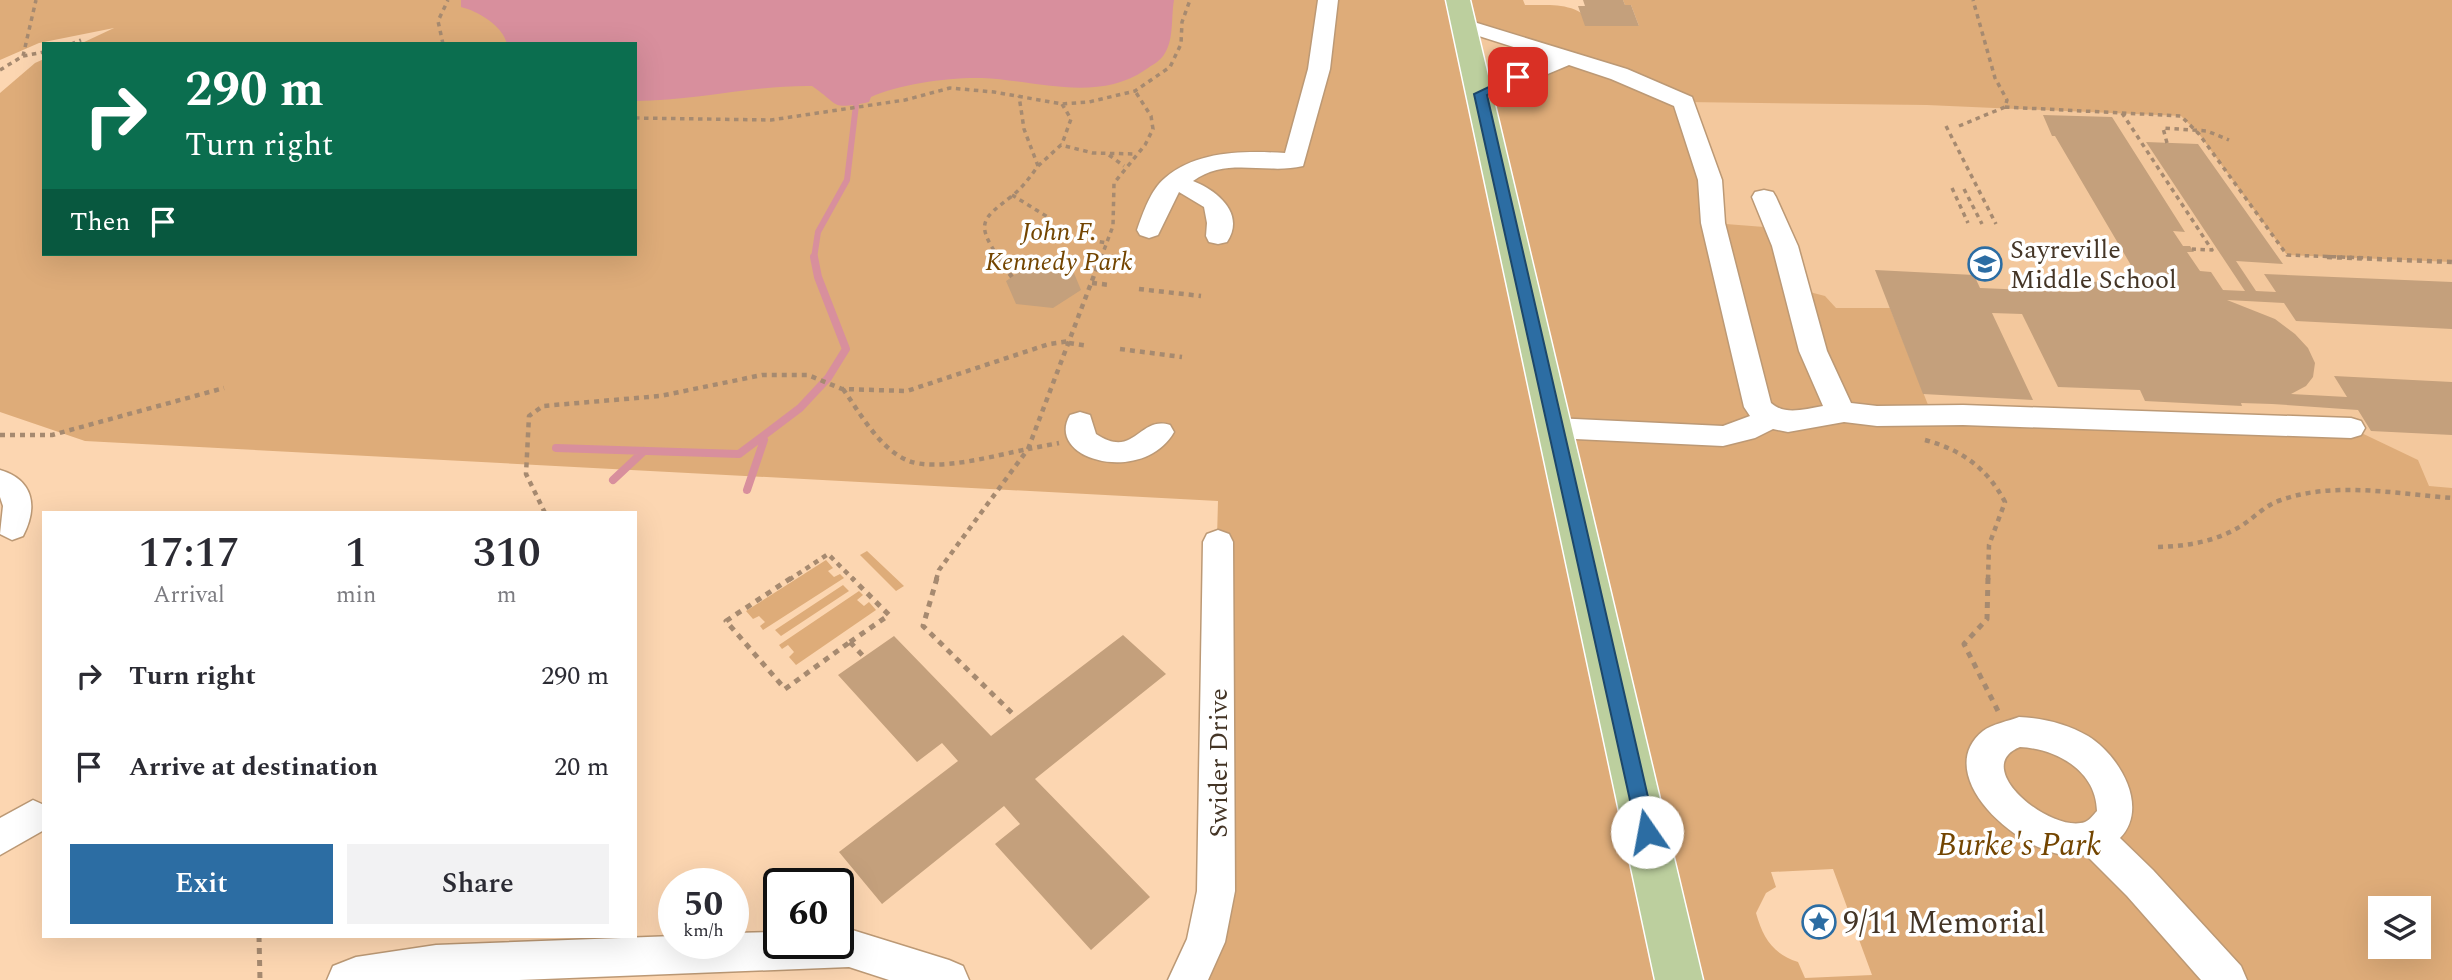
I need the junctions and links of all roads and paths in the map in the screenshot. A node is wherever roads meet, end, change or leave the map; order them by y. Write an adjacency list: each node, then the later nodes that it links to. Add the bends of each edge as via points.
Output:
1 (36, 0): 11 (path, via 37,14)
2 (448, 0): 9 (path, via 437,24)
3 (1190, 0): 14 (path, via 1181,44 1170,67)
4 (1328, 0): 31 (street, via 1320,69 1295,161 1222,161)
5 (1973, 0): 18 (path, via 1995,78 2007,100)
6 (1461, 13): 12 (street); 15 (main road)
7 (81, 40): 8 (path)
8 (76, 42)
9 (442, 42)
10 (42, 51): 11 (path)
11 (23, 56): 13 (path)
12 (1567, 58): 15 (street); 58 (street, via 1684,102 1710,180 1713,223 1758,407)
13 (0, 70)
14 (1135, 91): 17 (path); 28 (path, via 1152,118 1153,130)
15 (1480, 94): 59 (main road)
16 (1019, 96): 17 (path); 20 (path, via 939,89 868,107 771,120); 29 (path, via 1024,129)
17 (1062, 104): 26 (path, via 1071,119)
18 (2005, 107): 19 (path); 22 (path)
19 (2122, 113): 23 (path, via 2181,116); 44 (path, via 2212,250)
20 (637, 118)
21 (1946, 126): 39 (path)
22 (1959, 126)
23 (2195, 129): 24 (path); 25 (path, via 2162,128); 45 (path, via 2287,255)
24 (2229, 141)
25 (2167, 143)
26 (1061, 145): 27 (path); 29 (path)
27 (1108, 154): 28 (path); 30 (path)
28 (1136, 154): 30 (path)
29 (1038, 166): 34 (path, via 1033,177)
30 (1124, 166): 43 (path, via 1112,186 1114,221)
31 (1174, 182): 40 (street, via 1156,207); 41 (street, via 1213,200 1222,218)
32 (1952, 188): 37 (path)
33 (1964, 189): 38 (path)
34 (1012, 195): 36 (path); 46 (path, via 996,205 983,226 990,247)
35 (1764, 197): 57 (street, via 1785,246 1813,351)
36 (1051, 219)
37 (1968, 223)
38 (1982, 224)
39 (1996, 224)
40 (1149, 230)
41 (1218, 236)
42 (1082, 239): 43 (path)
43 (1107, 243): 47 (path)
44 (2192, 249)
45 (2452, 262)
46 (1012, 277)
47 (1092, 283): 48 (path); 51 (path)
48 (1110, 285)
49 (1139, 289): 50 (path)
50 (1200, 296)
51 (1069, 342): 52 (path); 56 (path, via 1049,344 907,391); 65 (path)
52 (1088, 346)
53 (1119, 349): 54 (path)
54 (1182, 357)
55 (224, 388): 63 (path, via 52,435)
56 (842, 388): 65 (path, via 878,437 910,461 960,461); 68 (path, via 808,376 762,375 660,396 543,405 529,416 526,474)
57 (1843, 412): 58 (street, via 1788,422); 60 (street)
58 (1770, 418): 59 (street, via 1723,436)
59 (1554, 428): 85 (main road)
60 (2351, 428)
61 (1081, 431): 62 (lane, via 1096,450 1113,455 1149,445); 65 (path)
62 (1160, 432)
63 (0, 435)
64 (1923, 439): 75 (path, via 1972,457 1996,482 2005,502 1989,545 1987,619 1964,644 1998,713)
65 (1028, 449): 74 (path, via 939,570 923,626)
66 (0, 481): 69 (street, via 16,494)
67 (2452, 498): 71 (path, via 2303,495 2268,504 2224,535 2183,547)
68 (544, 511)
69 (12, 527)
70 (1218, 542): 84 (street, Swider Drive, via 1216,891 1206,942)
71 (2158, 547)
72 (850, 642): 72 (path, via 785,689 726,621 828,554 889,615); 73 (path)
73 (864, 657)
74 (1016, 717)
75 (2002, 735): 77 (street, via 1986,760 1987,778 2010,813 2052,837); 77 (street, via 2038,733 2059,738 2095,764 2115,798 2108,827)
76 (33, 817): 78 (street)
77 (2093, 837): 86 (street)
78 (0, 838)
79 (259, 938): 81 (path)
80 (604, 957): 82 (street, via 436,964); 83 (street, via 849,948)
81 (257, 979)
82 (347, 980)
83 (950, 980)
84 (1188, 980)
85 (1679, 980)
86 (2227, 980)

